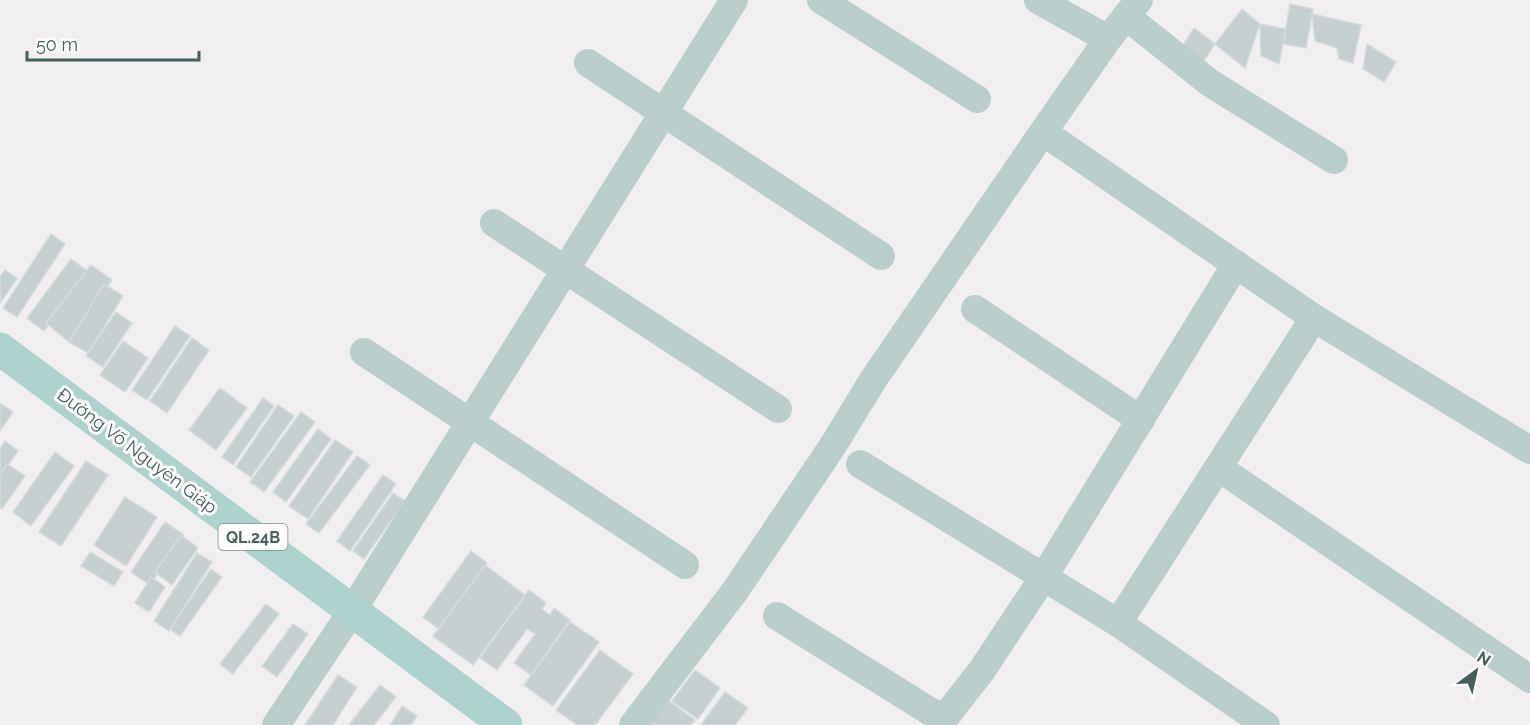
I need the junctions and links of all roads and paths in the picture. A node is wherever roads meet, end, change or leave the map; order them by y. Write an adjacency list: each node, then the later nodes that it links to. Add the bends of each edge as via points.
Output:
1 (734, 0): 8 (street)
2 (821, 0): 7 (street)
3 (1038, 0): 5 (street)
4 (1133, 8): 5 (street); 10 (street, via 1210,83)
5 (1108, 39): 9 (street)
6 (588, 63): 8 (street)
7 (977, 99)
8 (663, 113): 12 (street); 14 (street)
9 (1042, 132): 13 (street); 33 (street, via 735,591)
10 (1334, 160)
11 (494, 223): 14 (street)
12 (881, 256)
13 (1236, 264): 16 (street); 20 (street)
14 (565, 270): 19 (street); 21 (street)
15 (975, 309): 20 (street)
16 (1314, 318): 22 (street); 24 (street)
17 (0, 349): 27 (main road, Đường Võ Nguyên Giáp / QL.24B)
18 (364, 352): 21 (street)
19 (778, 409)
20 (1141, 420): 26 (street)
21 (470, 423): 25 (street); 27 (street)
22 (1530, 450)
23 (860, 464): 26 (street)
24 (1219, 468): 29 (street); 30 (street)
25 (685, 565)
26 (1043, 578): 28 (street, via 946,716 931,712); 29 (street)
27 (352, 610): 31 (street); 32 (main road, Đường Võ Nguyên Giáp / QL.24B)
28 (777, 616)
29 (1118, 623): 34 (street)
30 (1530, 679)
31 (276, 725)
32 (506, 725)
33 (633, 725)
34 (1266, 725)

